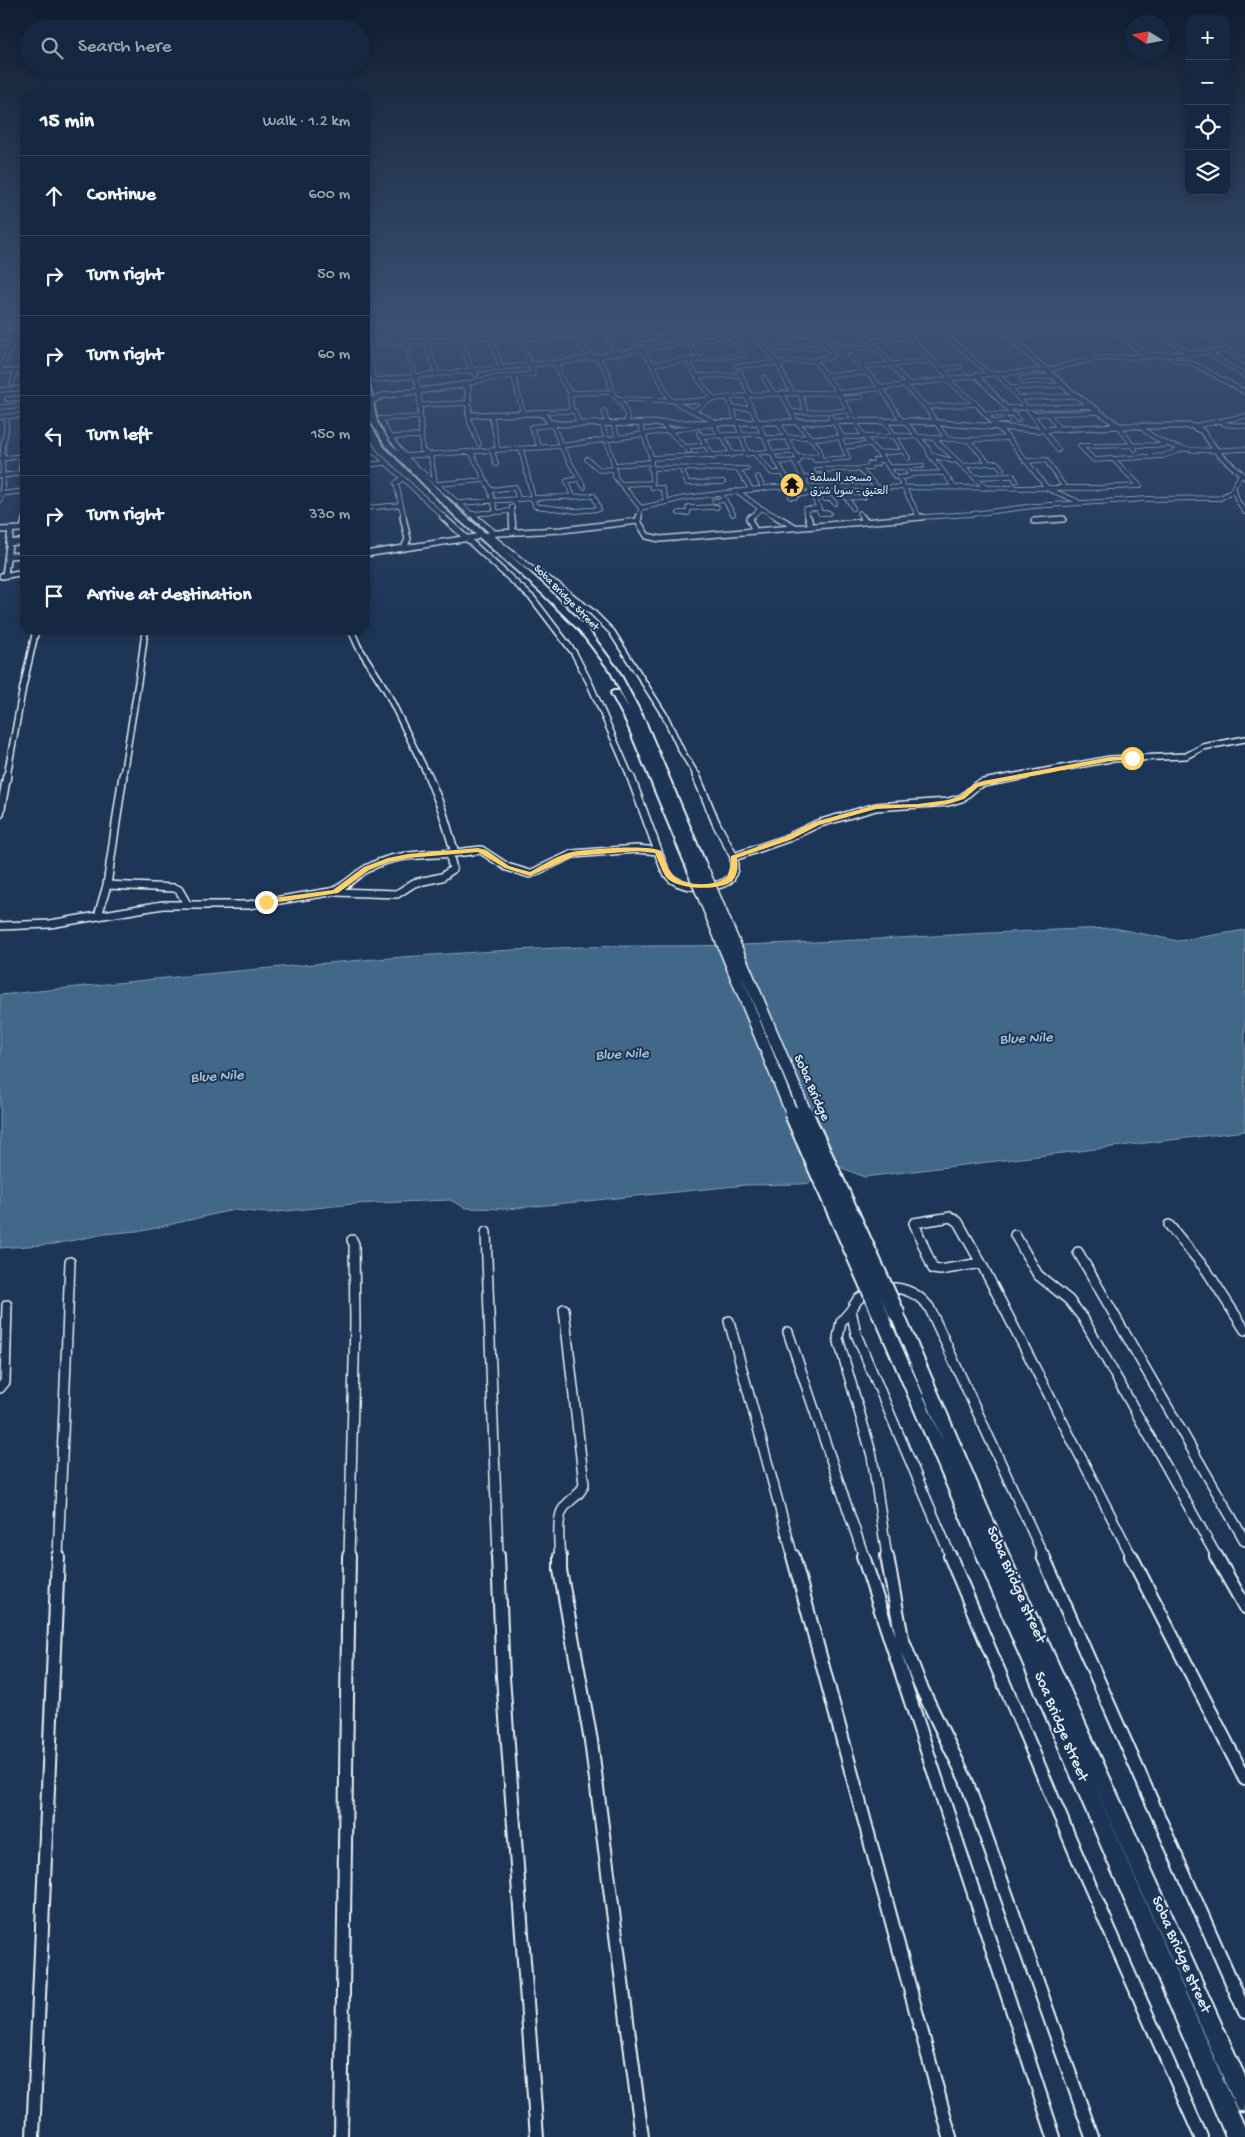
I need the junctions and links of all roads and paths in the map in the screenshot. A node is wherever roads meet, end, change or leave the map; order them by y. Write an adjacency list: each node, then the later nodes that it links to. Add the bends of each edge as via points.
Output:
1 (6, 421): 99 (street, via 9,425)
2 (374, 421): 55 (highway, Soba Bridge Street)
3 (380, 421): 55 (street)
4 (420, 421): 49 (street)
5 (470, 421): 66 (street)
6 (492, 421): 80 (street)
7 (528, 421): 74 (street)
8 (536, 421): 32 (street)
9 (549, 421): 32 (street)
10 (578, 421): 33 (street)
11 (606, 421): 34 (street)
12 (627, 421): 35 (street)
13 (710, 421): 31 (street)
14 (778, 421): 15 (street); 27 (street); 58 (street)
15 (796, 421): 16 (street); 59 (street)
16 (832, 421): 28 (street); 60 (street)
17 (885, 421): 18 (street); 28 (street); 53 (street)
18 (903, 421): 29 (street); 61 (street)
19 (1002, 421): 30 (street)
20 (1038, 421): 44 (street)
21 (1053, 421): 45 (street)
22 (1111, 421): 38 (street)
23 (1228, 421): 37 (street)
24 (662, 422): 25 (street); 36 (street); 46 (street)
25 (681, 422): 31 (street); 42 (street)
26 (736, 422): 27 (street); 31 (street); 48 (street)
27 (756, 422): 52 (street)
28 (854, 422): 54 (street)
29 (934, 422): 43 (street); 64 (street)
30 (992, 422): 43 (street)
31 (714, 423): 42 (street); 51 (street)
32 (552, 424): 33 (street); 70 (street)
33 (579, 424): 34 (street)
34 (607, 424): 35 (street); 56 (street); 57 (street)
35 (627, 424): 36 (street)
36 (640, 424): 47 (street)
37 (1217, 424): 40 (street); 41 (street)
38 (1119, 426): 39 (street); 45 (street); 71 (street)
39 (1140, 426): 40 (street); 69 (street, via 1149,435)
40 (1195, 426): 77 (street, via 1204,432)
41 (1245, 426)
42 (695, 428): 46 (street); 50 (street)
43 (999, 428): 44 (street); 62 (street)
44 (1046, 430): 45 (street); 81 (street)
45 (1060, 430)
46 (669, 432): 47 (street); 72 (street)
47 (644, 435): 57 (street); 107 (street)
48 (741, 435): 51 (street); 52 (street); 92 (street)
49 (421, 436): 55 (street); 91 (street, via 422,450)
50 (701, 436): 51 (street); 68 (street)
51 (721, 436): 93 (street)
52 (763, 436): 58 (street); 89 (street)
53 (894, 436): 54 (street); 61 (street); 84 (street)
54 (864, 437): 60 (street); 67 (street)
55 (373, 438): 83 (street); 96 (street); 112 (street); 219 (highway, Soba Bridge Street, via 402,473)
56 (606, 438): 57 (street); 70 (street); 118 (street)
57 (618, 438)
58 (787, 438): 59 (street); 87 (street)
59 (810, 438): 60 (street); 101 (street, via 819,448)
60 (841, 438): 73 (street)
61 (920, 438): 63 (street); 94 (street)
62 (1008, 438): 65 (street); 109 (street)
63 (934, 439): 64 (street); 111 (street)
64 (946, 440): 65 (street)
65 (968, 440): 113 (street)
66 (479, 444)
67 (870, 444): 73 (street); 90 (street)
68 (706, 445): 72 (street); 98 (street)
69 (1169, 445): 71 (street); 76 (street)
70 (561, 446): 74 (street); 142 (street)
71 (1133, 446): 103 (street); 106 (street, via 1080,446 1093,460)
72 (686, 447): 86 (street, via 689,451)
73 (843, 447): 101 (street, via 848,458)
74 (540, 448): 75 (street)
75 (521, 449): 80 (street); 177 (street)
76 (1184, 449): 77 (street); 103 (street)
77 (1215, 449): 78 (street); 136 (street)
78 (1245, 449)
79 (492, 450): 80 (street); 85 (street); 115 (street)
80 (498, 450)
81 (1058, 450)
82 (370, 451): 83 (street)
83 (373, 451): 112 (street)
84 (904, 451): 90 (street); 102 (street)
85 (471, 452): 91 (street); 144 (street)
86 (682, 452)
87 (794, 452): 89 (street); 105 (street)
88 (754, 453): 89 (street); 92 (street); 131 (street, via 773,473)
89 (771, 453): 110 (street)
90 (878, 453): 108 (street)
91 (428, 454): 96 (street); 147 (street)
92 (748, 454): 93 (street)
93 (732, 455): 97 (street)
94 (930, 455): 111 (street); 132 (street)
95 (20, 456): 99 (street)
96 (404, 456): 147 (street)
97 (726, 456): 98 (street); 127 (street)
98 (711, 457): 107 (street); 126 (street)
99 (2, 458): 134 (street)
100 (814, 458): 101 (street); 105 (street); 128 (street)
101 (820, 458)
102 (908, 458)
103 (1139, 458): 106 (street)
104 (587, 459): 118 (street, via 599,470)
105 (796, 459): 110 (street); 129 (street)
106 (1113, 459): 164 (street, via 1140,486)
107 (651, 460): 118 (street); 121 (street)
108 (884, 460): 119 (street); 124 (street, via 875,460 877,464 868,464 870,468)
109 (1025, 460): 163 (street); 164 (street, via 1046,460)
110 (776, 462): 131 (street)
111 (956, 462): 117 (street)
112 (384, 463): 114 (street); 141 (street)
113 (989, 463): 117 (street); 122 (street, via 996,462)
114 (370, 464)
115 (496, 464)
116 (922, 466): 120 (street)
117 (962, 466): 138 (street)
118 (614, 467): 148 (street, via 614,475)
119 (889, 467): 120 (street); 140 (street)
120 (904, 467): 133 (street)
121 (650, 468): 125 (street); 149 (street)
122 (1002, 468)
123 (747, 469): 127 (street)
124 (859, 469): 128 (street); 157 (street)
125 (682, 470): 126 (street); 146 (street, via 687,483)
126 (714, 470): 127 (street); 146 (street)
127 (736, 470): 166 (street)
128 (817, 470): 135 (street)
129 (801, 472): 131 (street); 139 (street)
130 (20, 473): 134 (street)
131 (783, 473): 143 (street)
132 (944, 473): 133 (street); 160 (street)
133 (911, 474): 158 (street, via 899,478); 159 (street)
134 (2, 476): 171 (street)
135 (820, 476): 139 (street); 156 (street)
136 (1243, 476): 165 (street)
137 (758, 477): 161 (street)
138 (974, 477): 145 (street, via 1012,476); 162 (street)
139 (804, 478): 152 (street)
140 (895, 478)
141 (402, 479): 190 (street, via 396,484); 219 (street)
142 (579, 479): 155 (street); 175 (street, via 567,480)
143 (787, 479): 150 (street, via 780,480); 151 (street)
144 (484, 480): 147 (street); 167 (street)
145 (1016, 481)
146 (723, 482): 170 (street)
147 (436, 483): 188 (street)
148 (620, 484): 149 (street); 193 (street)
149 (652, 484): 186 (street, via 653,488 662,488)
150 (784, 486): 151 (street); 161 (street)
151 (791, 486): 152 (street)
152 (809, 486): 156 (street); 173 (street)
153 (840, 486): 154 (street); 156 (street); 179 (street)
154 (859, 486): 157 (street); 179 (street, via 864,497)
155 (584, 487)
156 (824, 487)
157 (877, 487): 158 (street)
158 (903, 487): 159 (street); 207 (street)
159 (924, 487): 160 (street)
160 (954, 487): 162 (street)
161 (763, 488): 166 (street)
162 (986, 488): 163 (street)
163 (1047, 488): 164 (street); 187 (street, via 1074,500)
164 (1065, 488)
165 (1234, 488): 187 (street, via 1220,498); 201 (street, via 1236,500)
166 (750, 489): 168 (street)
167 (490, 490): 180 (street, via 515,487); 184 (street)
168 (737, 491): 170 (street); 195 (street)
169 (20, 492): 171 (street)
170 (730, 492): 172 (street)
171 (1, 494): 181 (street)
172 (721, 494): 174 (street); 183 (street)
173 (812, 494): 176 (street); 189 (street, via 823,494 825,499); 196 (street)
174 (710, 495): 178 (street); 185 (street)
175 (573, 497): 177 (street); 199 (street, via 594,496 599,509)
176 (791, 497)
177 (533, 498): 180 (street); 199 (street, via 535,506)
178 (684, 498): 186 (street); 194 (street)
179 (846, 498): 197 (street)
180 (518, 499): 182 (street)
181 (0, 500)
182 (511, 500): 184 (street); 198 (street)
183 (725, 500): 185 (street); 206 (street)
184 (493, 501): 188 (street); 200 (street)
185 (714, 501): 194 (street, via 719,509)
186 (667, 502): 193 (street)
187 (1100, 502): 191 (street)
188 (459, 503): 205 (street)
189 (834, 503)
190 (401, 505): 192 (street); 222 (street, via 408,539)
191 (1050, 505): 207 (street); 210 (street, via 1063,519)
192 (370, 508)
193 (641, 508): 208 (street)
194 (688, 508): 202 (street, via 688,513)
195 (761, 508): 212 (street); 217 (street, via 749,519)
196 (818, 508): 203 (street, via 820,513); 211 (street, via 805,509)
197 (853, 508)
198 (512, 511): 200 (street); 218 (street)
199 (576, 511): 213 (street)
200 (496, 512): 205 (street)
201 (1245, 512)
202 (678, 513)
203 (829, 513)
204 (859, 513): 209 (street)
205 (471, 514): 219 (street)
206 (733, 514)
207 (919, 517): 209 (street)
208 (638, 521): 213 (street); 217 (street, via 648,536 657,539)
209 (865, 521): 211 (street)
210 (1034, 521)
211 (810, 526): 212 (street)
212 (796, 527): 217 (street)
213 (580, 528): 218 (street)
214 (20, 529): 216 (street)
215 (0, 530): 216 (street)
216 (11, 530): 220 (street)
217 (755, 531)
218 (512, 532): 219 (street)
219 (482, 536): 222 (street); 233 (street, via 491,562 533,599 574,653 622,756); 235 (street, via 560,588 612,632 666,716); 236 (highway, Soba Bridge Street, via 572,628 600,666 630,721)
220 (7, 541): 221 (street); 225 (street)
221 (20, 541)
222 (404, 548): 223 (street)
223 (370, 553)
224 (20, 555): 225 (street)
225 (8, 556): 227 (street)
226 (20, 573): 227 (street)
227 (2, 576)
228 (35, 635): 232 (street)
229 (144, 635): 237 (street)
230 (353, 635): 234 (street, via 385,688 433,784 446,820)
231 (1245, 739): 235 (street, via 1203,747 1186,756 1110,759 983,783 962,798 948,802 867,809 817,824)
232 (0, 814)
233 (658, 851): 234 (street, via 637,849 573,854 530,874 503,865 481,850); 235 (street, via 670,876 691,886 720,884 729,880 734,869)
234 (452, 853): 238 (street, via 408,856 381,862 366,868); 238 (street, via 452,872 414,883 400,893)
235 (734, 857)
236 (699, 872): 252 (highway, Soba Bridge, bridge, via 799,1131)
237 (107, 885): 239 (street, via 175,888); 240 (street)
238 (335, 892): 239 (street, via 248,905)
239 (187, 904): 240 (street, via 136,908)
240 (98, 916): 241 (street, via 42,925)
241 (0, 926)
242 (1169, 1225): 254 (street, via 1207,1271)
243 (486, 1232): 264 (street, via 503,1677)
244 (1015, 1235): 258 (street, via 1038,1275 1069,1300 1083,1318)
245 (352, 1240): 263 (street, via 355,1324 346,1692)
246 (1078, 1252): 257 (street)
247 (70, 1262): 262 (street)
248 (980, 1263): 248 (street, via 954,1217 914,1223 933,1269); 259 (street)
249 (7, 1305): 256 (street, via 5,1382)
250 (564, 1309): 265 (street, via 584,1484 581,1493 561,1512 560,1570 591,1741)
251 (851, 1310): 260 (street, via 866,1294 894,1287 911,1291 929,1307 1057,1586); 268 (street, via 842,1318 838,1338 872,1456 902,1638 920,1685 972,1796); 269 (street, via 856,1334 1080,1863)
252 (889, 1316): 261 (highway, Soba Bridge street, via 982,1513); 270 (highway, Soa Bridge street)
253 (729, 1320): 266 (street)
254 (1245, 1330)
255 (788, 1332): 267 (street)
256 (0, 1388)
257 (1245, 1541)
258 (1245, 1608)
259 (1245, 1779)
260 (1245, 2012)
261 (1245, 2101)
262 (33, 2137)
263 (341, 2137)
264 (537, 2137)
265 (642, 2137)
266 (950, 2137)
267 (1054, 2137)
268 (1092, 2137)
269 (1201, 2137)
270 (1237, 2137)

